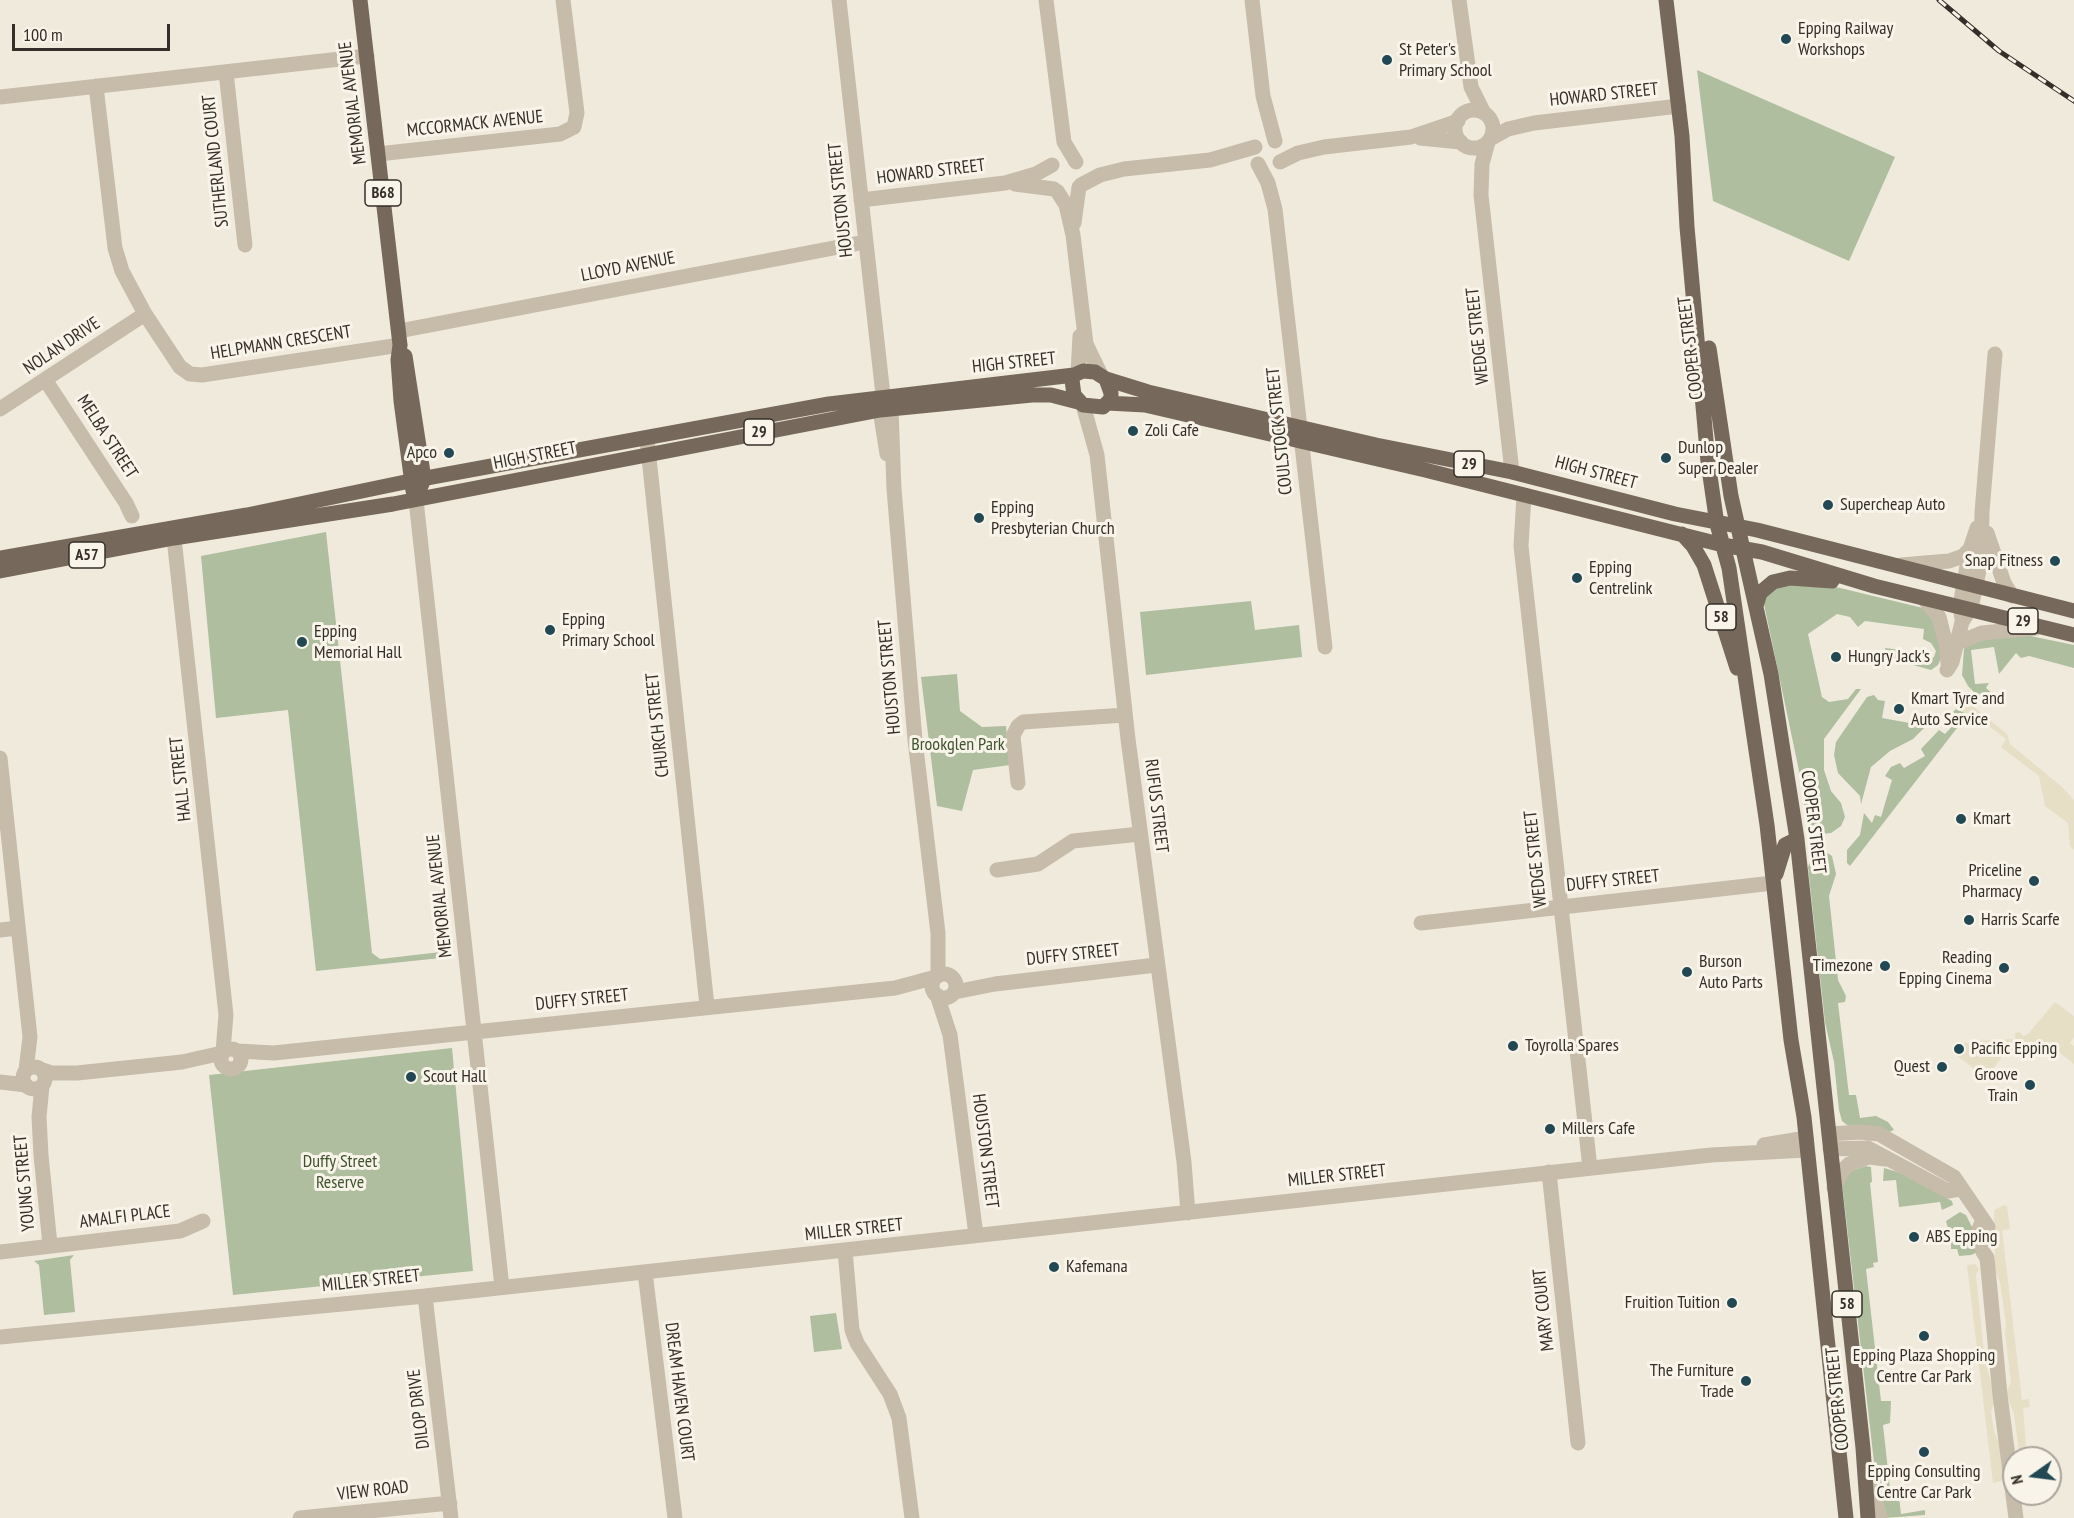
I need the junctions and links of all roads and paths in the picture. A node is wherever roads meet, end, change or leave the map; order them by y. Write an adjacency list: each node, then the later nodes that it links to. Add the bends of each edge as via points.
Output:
1 (360, 0): 8 (main road, MEMORIAL AVENUE / B68)
2 (563, 0): 25 (street, MCCORMACK AVENUE, via 577,113 574,128 560,134)
3 (839, 0): 35 (street, HOUSTON STREET)
4 (1046, 0): 15 (street)
5 (1252, 0): 12 (street)
6 (1459, 0): 9 (street)
7 (1666, 0): 14 (main road, COOPER STREET)
8 (367, 56): 10 (street); 25 (main road, MEMORIAL AVENUE / B68)
9 (1466, 64): 16 (street, via 1476,101); 17 (street)
10 (225, 72): 11 (street); 39 (street, SUTHERLAND COURT)
11 (96, 86): 13 (street); 40 (street, HELPMANN CRESCENT, via 115,248 122,271)
12 (1263, 96): 22 (street); 26 (street)
13 (0, 97)
14 (1679, 106): 18 (street, HOWARD STREET); 19 (main road, COOPER STREET)
15 (1059, 112): 27 (street, via 1067,150); 29 (street)
16 (1486, 114): 17 (street, via 1473,110); 18 (street, HOWARD STREET); 21 (street, via 1493,127)
17 (1459, 119): 20 (street); 23 (street, via 1456,132)
18 (1534, 123): 21 (street, HOWARD STREET, via 1508,129)
19 (1682, 136): 61 (main road, COOPER STREET, via 1708,462); 62 (main road, COOPER STREET)
20 (1411, 137): 23 (street); 24 (street)
21 (1489, 141): 23 (street, via 1477,148); 34 (street, WEDGE STREET, via 1482,164)
22 (1276, 142): 24 (street); 26 (street, via 1266,140); 28 (street, via 1283,154)
23 (1463, 144): 34 (street, WEDGE STREET)
24 (1324, 147): 28 (street, via 1298,153)
25 (378, 154): 42 (main road, MEMORIAL AVENUE / B68)
26 (1257, 154): 28 (street, via 1271,168); 30 (street); 36 (street, COULSTOCK STREET)
27 (1077, 163): 29 (street, via 1064,159); 30 (street); 32 (street, via 1083,174)
28 (1280, 163): 36 (street, COULSTOCK STREET)
29 (1053, 164): 31 (street, HOWARD STREET, via 1036,174); 33 (street, via 1048,175)
30 (1124, 169): 32 (street, via 1100,175)
31 (1005, 183): 33 (street, HOWARD STREET); 35 (street, HOWARD STREET)
32 (1080, 186): 33 (street, via 1069,193); 37 (street)
33 (1055, 190): 37 (street, via 1065,204)
34 (1481, 195): 55 (street, WEDGE STREET)
35 (861, 200): 38 (street, HOUSTON STREET)
36 (1275, 209): 51 (street, COULSTOCK STREET)
37 (1072, 235): 41 (street)
38 (866, 242): 42 (street, LLOYD AVENUE); 48 (street, HOUSTON STREET)
39 (245, 245)
40 (145, 314): 42 (street, HELPMANN CRESCENT, via 180,367 190,374 202,375); 46 (street, NOLAN DRIVE)
41 (1081, 318): 44 (street); 45 (street, via 1086,344)
42 (400, 338): 56 (main road, MEMORIAL AVENUE / B68, via 401,401)
43 (1995, 354): 59 (street)
44 (1076, 374): 45 (main road, 29, via 1089,371); 47 (main road, via 1071,388); 48 (main road, HIGH STREET / 29)
45 (1104, 377): 49 (main road, via 1111,393); 51 (main road, HIGH STREET / 29, via 1148,392)
46 (46, 381): 50 (street, NOLAN DRIVE); 60 (street, MELBA STREET)
47 (1080, 404): 48 (main road, HIGH STREET / 29, via 1051,395 1032,395); 49 (main road, 29); 54 (street, RUFUS STREET)
48 (885, 405): 53 (main road, HIGH STREET / 29); 95 (street, HOUSTON STREET, via 915,740)
49 (1105, 405): 52 (main road, HIGH STREET / 29, via 1145,405); 54 (street, RUFUS STREET)
50 (0, 409)
51 (1300, 426): 52 (street, COULSTOCK STREET); 55 (main road, HIGH STREET / 29)
52 (1301, 442): 57 (main road, HIGH STREET / 29); 81 (street, COULSTOCK STREET)
53 (648, 446): 56 (main road, HIGH STREET / 29); 58 (main road, HIGH STREET / 29); 96 (street, CHURCH STREET)
54 (1097, 454): 83 (street, RUFUS STREET)
55 (1512, 472): 57 (main road, WEDGE STREET); 61 (main road, HIGH STREET / 29)
56 (417, 480): 58 (main road, MEMORIAL AVENUE / B68); 68 (main road, HIGH STREET, via 247,515)
57 (1518, 493): 63 (main road, HIGH STREET / 29); 90 (street, WEDGE STREET)
58 (416, 500): 64 (main road, HIGH STREET / A57); 97 (street, MEMORIAL AVENUE)
59 (1982, 512): 67 (street); 71 (street, via 1981,561); 73 (street, via 1991,548)
60 (132, 516)
61 (1718, 524): 62 (main road, HIGH STREET / 29); 65 (main road, COOPER STREET / 58)
62 (1737, 527): 66 (main road, COOPER STREET / 58); 69 (main road, HIGH STREET / 29)
63 (1682, 534): 65 (main road, HIGH STREET / 29); 82 (main road, 58, via 1704,565)
64 (174, 538): 70 (main road, HIGH STREET / A57); 98 (street, HALL STREET)
65 (1723, 545): 66 (main road, HIGH STREET / 29); 82 (main road, COOPER STREET / 58)
66 (1743, 548): 72 (main road, HIGH STREET / 29); 75 (main road, COOPER STREET / 58)
67 (1970, 549): 69 (street, via 1949,561); 71 (street)
68 (0, 558)
69 (1892, 566): 71 (main road, HIGH STREET / 29)
70 (0, 572)
71 (1970, 585): 73 (main road, HIGH STREET / 29); 76 (street)
72 (1874, 586): 74 (main road, HIGH STREET / 29); 75 (main road, via 1791,578 1773,582 1760,593)
73 (2012, 596): 77 (main road, HIGH STREET / 29)
74 (1924, 599): 76 (main road, HIGH STREET / 29); 80 (street, via 1939,618 1947,648 1947,670)
75 (1756, 606): 87 (main road, COOPER STREET / 58)
76 (1965, 607): 78 (main road, HIGH STREET / 29); 80 (street)
77 (2074, 611)
78 (2051, 628): 79 (main road, HIGH STREET / 29); 80 (street, via 1982,633)
79 (2074, 635)
80 (1957, 643)
81 (1325, 647)
82 (1750, 705): 89 (main road, COOPER STREET / 58)
83 (1125, 715): 85 (street, via 1023,722 1013,736); 86 (street, RUFUS STREET)
84 (0, 758): 92 (street, YOUNG STREET)
85 (1018, 783)
86 (1140, 834): 88 (street, via 1073,841 1038,864); 94 (street, RUFUS STREET)
87 (1797, 839): 89 (main road, via 1785,845); 101 (main road, COOPER STREET / 58)
88 (997, 870)
89 (1773, 883): 90 (street, DUFFY STREET); 102 (main road, COOPER STREET / 58)
90 (1561, 907): 91 (street, DUFFY STREET); 104 (street, WEDGE STREET)
91 (1421, 923)
92 (18, 928): 93 (street); 99 (street, YOUNG STREET)
93 (0, 930)
94 (1156, 965): 95 (street, DUFFY STREET); 108 (street, RUFUS STREET)
95 (945, 986): 96 (street, DUFFY STREET); 110 (street, HOUSTON STREET)
96 (707, 1006): 97 (street, DUFFY STREET)
97 (474, 1031): 98 (street, DUFFY STREET); 115 (street, MEMORIAL AVENUE)
98 (231, 1056): 99 (street, DUFFY STREET)
99 (34, 1078): 100 (street, DUFFY STREET); 111 (street, YOUNG STREET)
100 (0, 1081)
101 (1830, 1142): 102 (main road); 103 (street, via 1868,1148); 106 (main road, COOPER STREET / 58); 107 (street, via 1861,1132 1879,1134 1954,1177)
102 (1806, 1144): 104 (street, MILLER STREET); 124 (main road, COOPER STREET / 58)
103 (1888, 1159): 106 (street, via 1869,1157 1849,1164); 107 (street, via 1948,1191)
104 (1590, 1168): 105 (street, MILLER STREET)
105 (1549, 1172): 108 (street, MILLER STREET); 118 (street, MARY COURT)
106 (1834, 1188): 119 (main road, COOPER STREET / 58)
107 (1960, 1189): 127 (street, via 1976,1205 1983,1220 1979,1229 1987,1258)
108 (1193, 1212): 110 (street, MILLER STREET)
109 (203, 1221): 111 (street, AMALFI PLACE, via 180,1231)
110 (976, 1235): 112 (street, MILLER STREET)
111 (50, 1245): 113 (street, AMALFI PLACE)
112 (844, 1250): 114 (street, MILLER STREET); 123 (street, via 854,1336 890,1394 899,1418)
113 (0, 1252)
114 (645, 1272): 115 (street, MILLER STREET); 122 (street, DREAM HAVEN COURT)
115 (502, 1287): 116 (street, MILLER STREET)
116 (425, 1296): 117 (street, MILLER STREET); 120 (street, DILOP DRIVE)
117 (0, 1337)
118 (1578, 1443)
119 (1863, 1448): 125 (main road, COOPER STREET / 58); 126 (street)
120 (450, 1510): 121 (street, VIEW ROAD)
121 (300, 1518)
122 (675, 1518)
123 (912, 1518)
124 (1846, 1518)
125 (1868, 1518)
126 (1880, 1518)
127 (2016, 1518)

